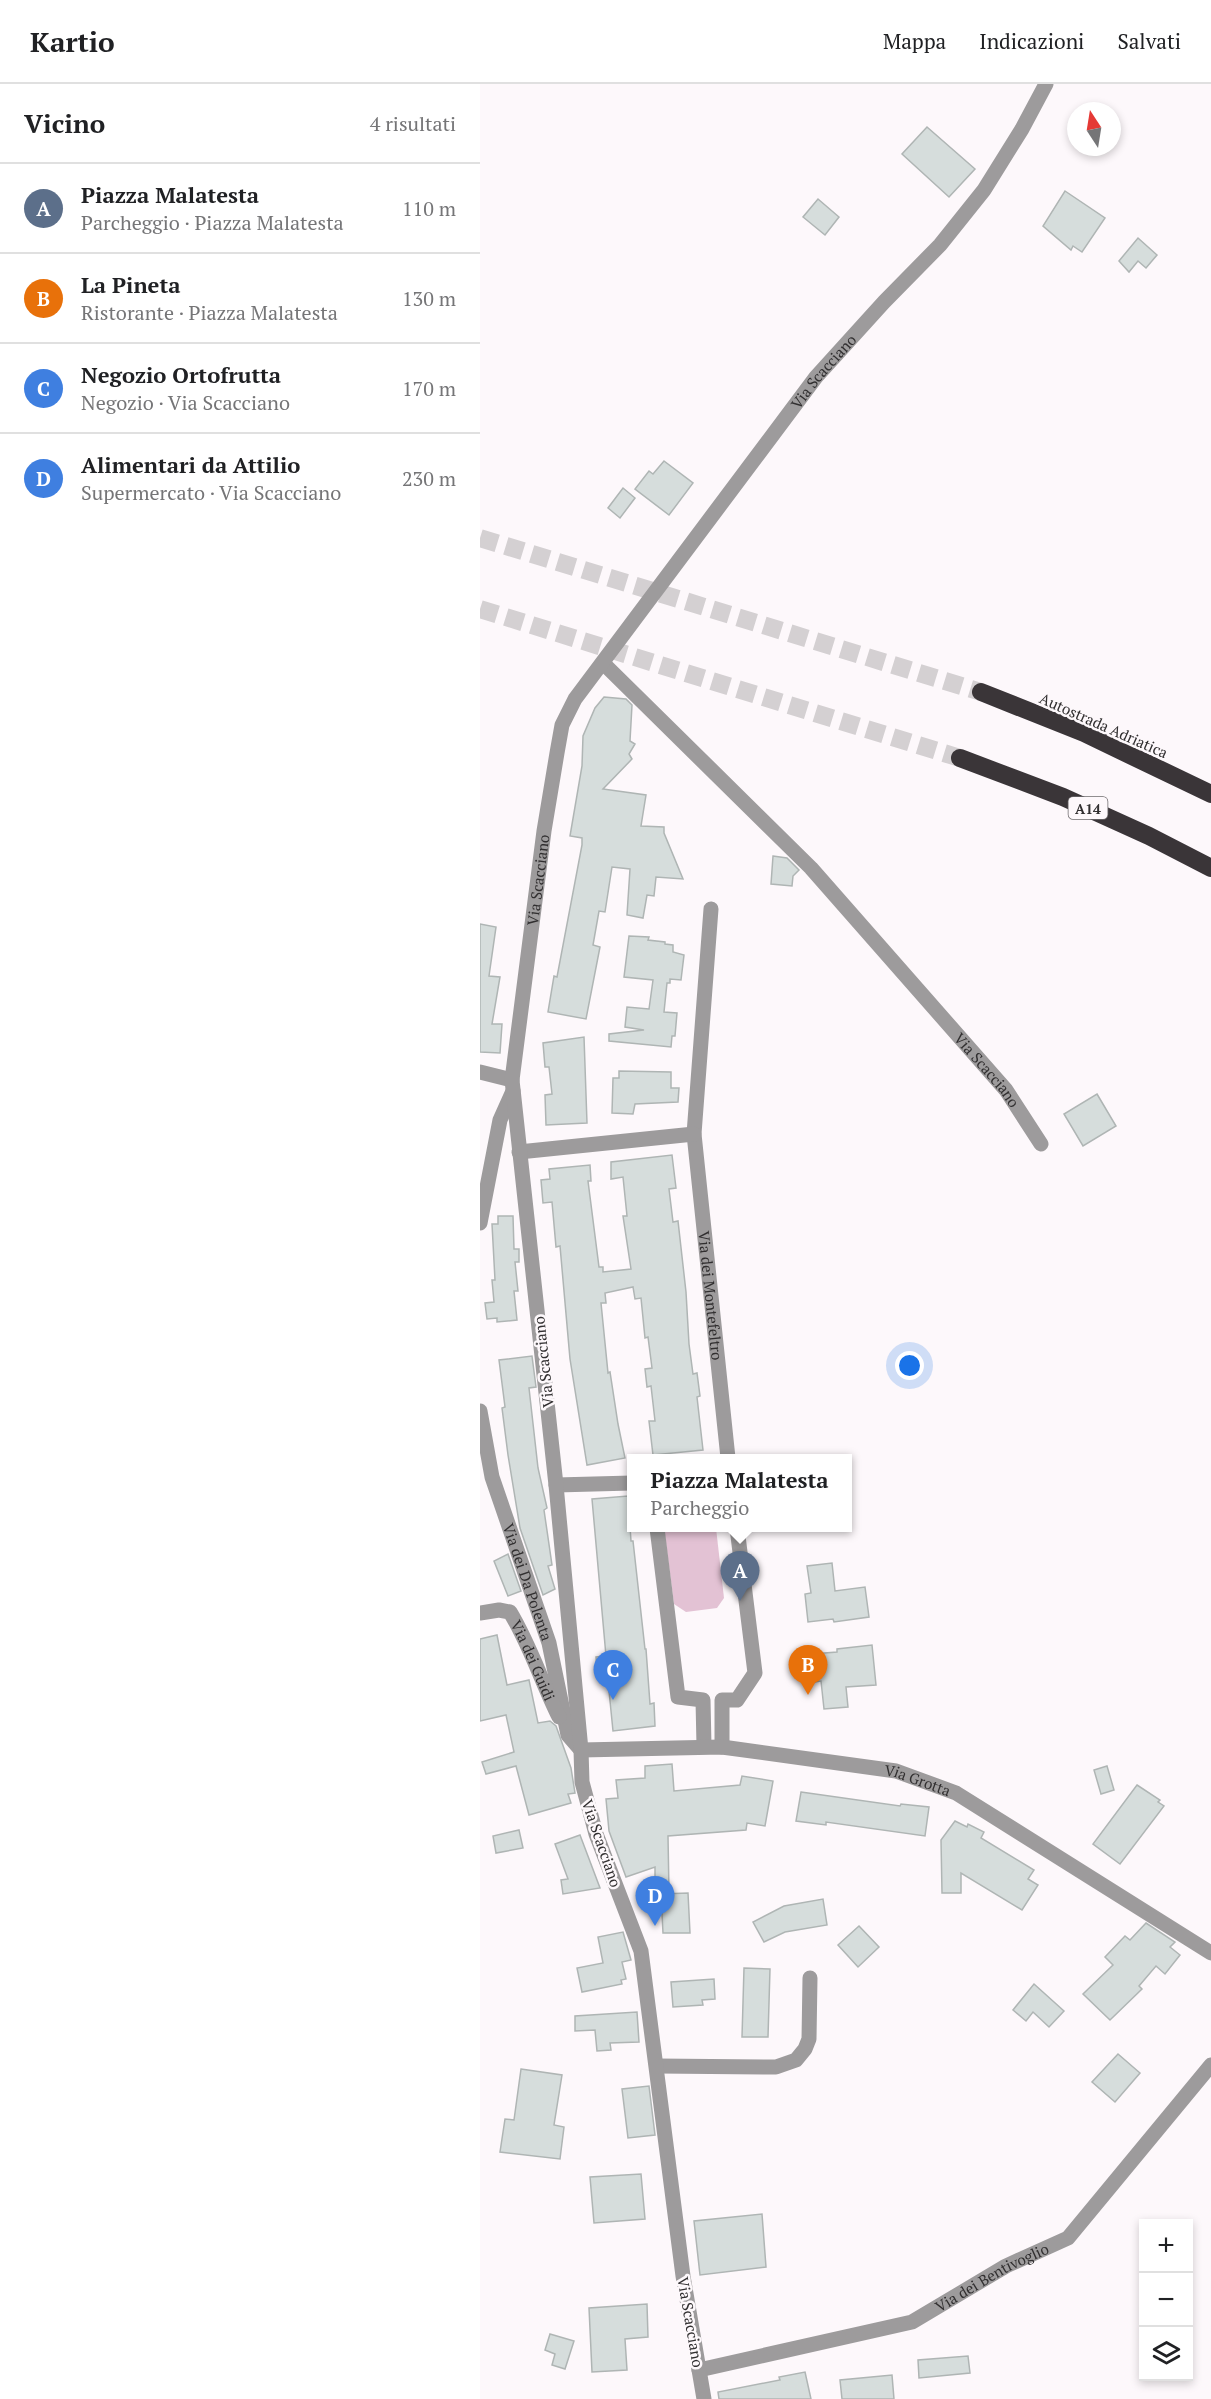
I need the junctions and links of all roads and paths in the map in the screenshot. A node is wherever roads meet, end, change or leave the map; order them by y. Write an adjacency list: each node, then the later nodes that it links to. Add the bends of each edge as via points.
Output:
1 (1046, 84): 2 (street, Via Scacciano, via 984,190 940,245 816,377)
2 (603, 663): 9 (street, Via Scacciano, via 575,699 562,725 544,831); 11 (street, Via Scacciano, via 811,868 1005,1090)
3 (981, 692): 5 (highway, Autostrada Adriatica, via 1084,734)
4 (960, 758): 6 (highway, A14, via 1063,797)
5 (1211, 794)
6 (1211, 868)
7 (711, 909): 10 (street, Via dei Montefeltro)
8 (480, 1072): 9 (street)
9 (513, 1085): 12 (street, Via Scacciano); 13 (street, via 500,1120)
10 (694, 1134): 12 (street); 15 (street, Via dei Montefeltro)
11 (1041, 1144)
12 (519, 1152): 17 (street, Via Scacciano)
13 (480, 1223)
14 (480, 1411): 21 (street, Via dei Da Polenta, via 492,1477 549,1643)
15 (728, 1454)
16 (627, 1483): 17 (street)
17 (556, 1485): 24 (street, Via Scacciano)
18 (658, 1532): 22 (street, via 678,1697 703,1700)
19 (738, 1532): 23 (street, via 755,1674 737,1700 723,1700)
20 (480, 1613): 21 (street, Via dei Guidi, via 510,1612)
21 (568, 1735): 24 (street, Via dei Da Polenta)
22 (704, 1746): 23 (street, Via Grotta); 24 (street, Via Grotta)
23 (722, 1747): 25 (street, Via Grotta, via 896,1772 956,1792)
24 (581, 1750): 28 (street, Via Scacciano, via 582,1782 596,1833 641,1951)
25 (1211, 1953)
26 (810, 1978): 28 (street, via 810,2039 796,2060 776,2067)
27 (1211, 2065): 29 (street, Via dei Bentivoglio, via 1068,2238 1006,2266 912,2322)
28 (657, 2066): 29 (street, Via Scacciano)
29 (699, 2370): 30 (street, Via Scacciano)
30 (704, 2399)

